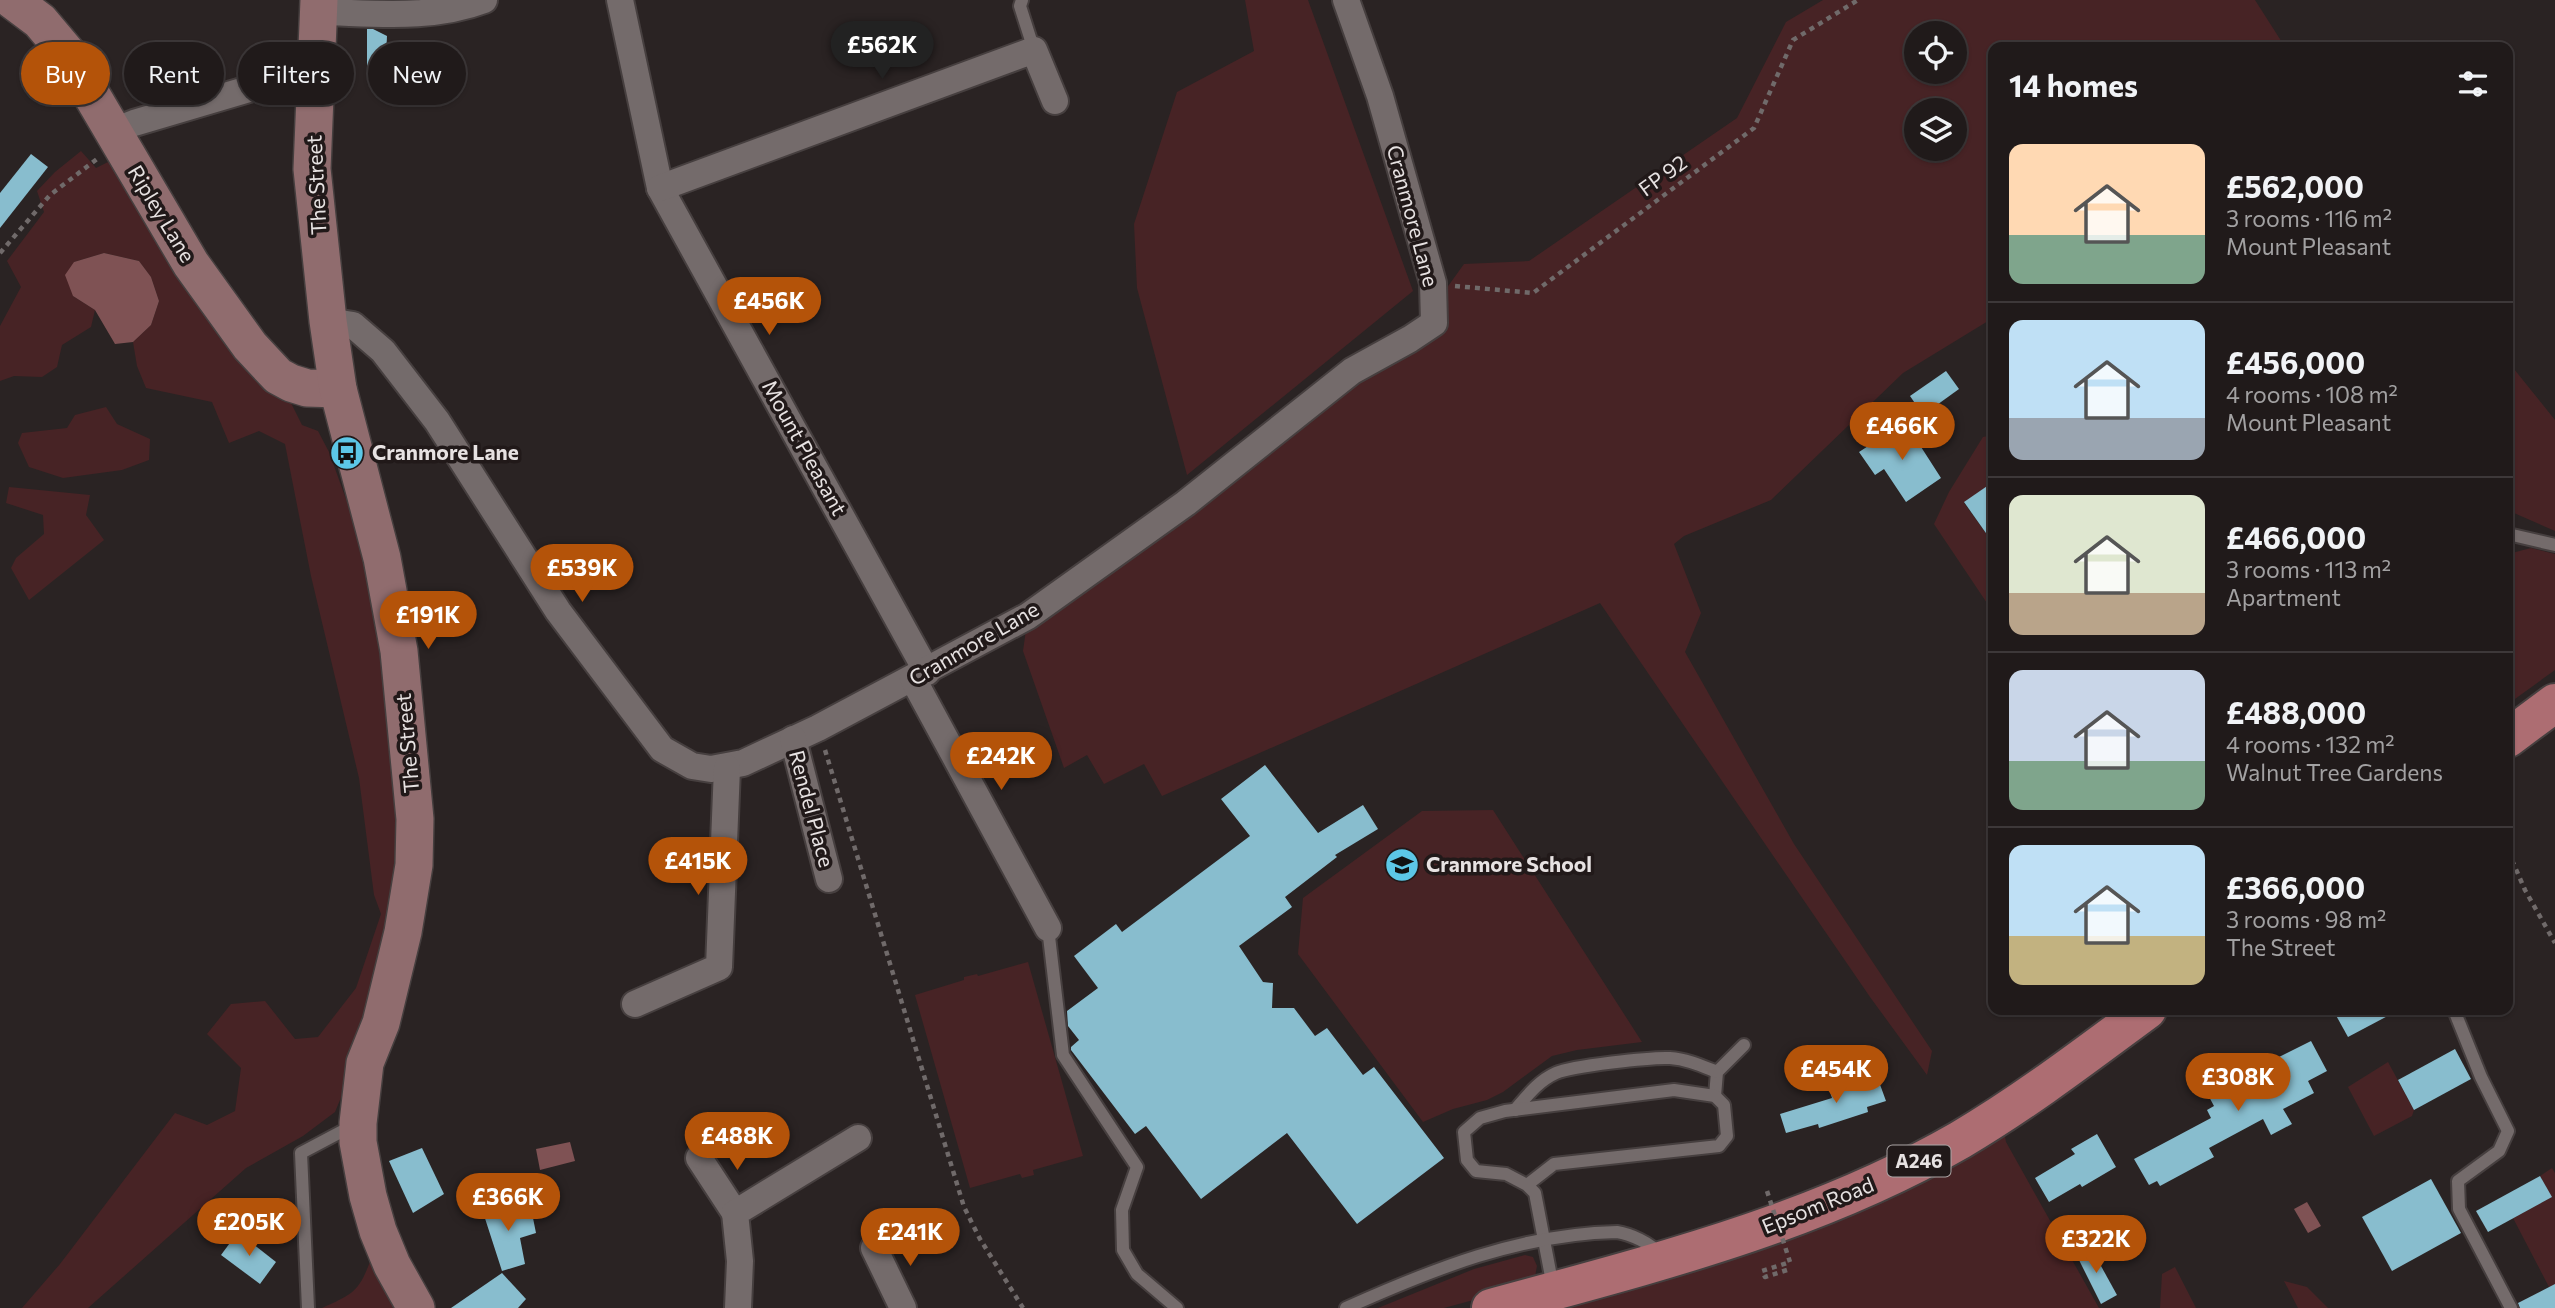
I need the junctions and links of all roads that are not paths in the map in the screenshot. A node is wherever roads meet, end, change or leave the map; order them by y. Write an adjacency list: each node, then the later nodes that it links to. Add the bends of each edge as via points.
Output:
1 (12, 0): 10 (street, Ripley Lane, via 40,21 67,54)
2 (485, 0): 6 (street, via 430,14)
3 (620, 0): 11 (street, Mount Pleasant)
4 (1022, 0): 7 (lane)
5 (1346, 0): 16 (street, Cranmore Lane, via 1380,96 1433,283 1434,323 1352,371 1186,503 1028,616)
6 (319, 6): 12 (street, The Street, via 312,169)
7 (1034, 50): 9 (street); 11 (street)
8 (238, 92): 10 (street, via 134,123)
9 (1055, 101)
10 (115, 138): 13 (street, Ripley Lane, via 191,264 260,358 291,383)
11 (660, 188): 16 (street, Mount Pleasant)
12 (328, 321): 13 (street, The Street); 20 (street, Cranmore Lane, via 353,325 383,351 437,421 558,611 662,749 692,766)
13 (338, 389): 30 (street, The Street, via 382,558 399,651 415,819 414,865 403,932 382,1023 365,1063)
14 (2513, 535): 15 (lane)
15 (2555, 545)
16 (920, 676): 19 (street, Cranmore Lane); 22 (street, Mount Pleasant)
17 (2555, 703): 18 (main road)
18 (2513, 734)
19 (793, 739): 20 (street, Cranmore Lane); 21 (street, Rendel Place)
20 (727, 768): 23 (street, via 719,967)
21 (830, 878)
22 (1048, 928): 43 (lane, via 1063,1055 1137,1167 1122,1210 1123,1250 1137,1274)
23 (635, 1004)
24 (2140, 1015): 37 (main road, Epsom Road / A246, via 2055,1079 1958,1140 1888,1177 1814,1210)
25 (2457, 1015): 46 (lane, via 2508,1131 2499,1151 2458,1181 2459,1209)
26 (1744, 1045): 27 (lane)
27 (1717, 1072): 28 (lane); 29 (lane, via 1669,1058 1588,1066 1557,1072 1537,1085)
28 (1715, 1096): 29 (lane, via 1674,1090); 33 (lane, via 1724,1105 1726,1120 1727,1136 1719,1146 1554,1164)
29 (1515, 1110): 33 (lane, via 1480,1118 1464,1132 1466,1160 1476,1171 1506,1174)
30 (358, 1123): 39 (lane, via 301,1153); 40 (street, The Street, via 360,1160 378,1231)
31 (858, 1138): 34 (street)
32 (699, 1157): 34 (street)
33 (1527, 1185): 35 (lane, via 1535,1193)
34 (735, 1213): 41 (street)
35 (1543, 1239): 37 (lane, via 1627,1234 1656,1250); 38 (lane); 44 (lane, via 1443,1267)
36 (874, 1248): 42 (street)
37 (1663, 1262): 38 (main road, Epsom Road / A246)
38 (1554, 1291): 45 (main road, Epsom Road / A246)
39 (308, 1308)
40 (416, 1308)
41 (738, 1308)
42 (903, 1308)
43 (1177, 1308)
44 (1346, 1308)
45 (1491, 1308)
46 (2511, 1308)

